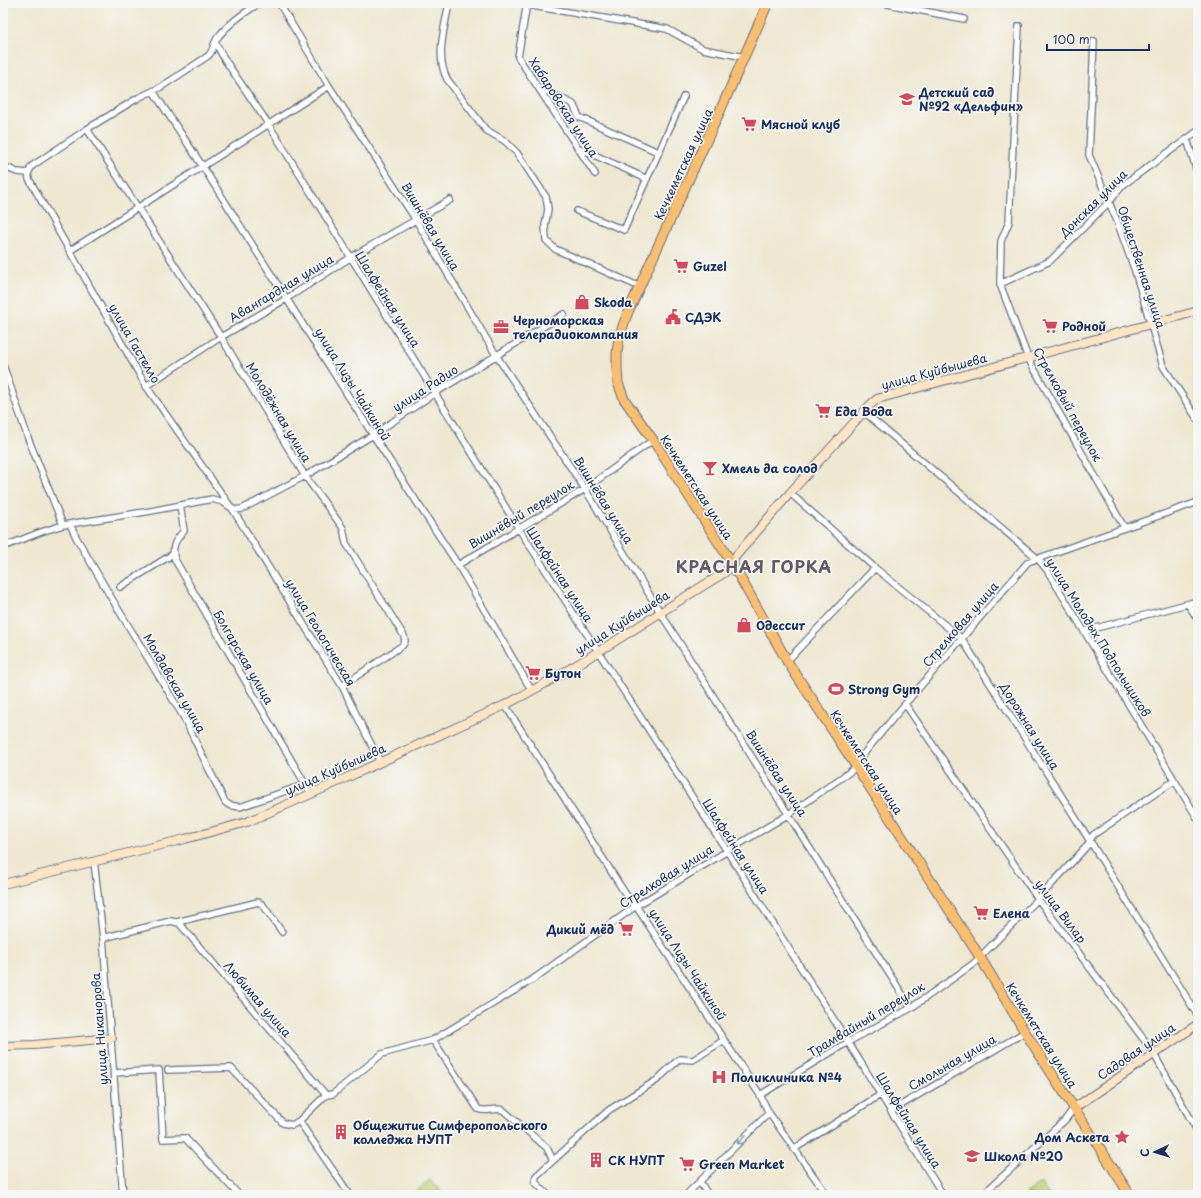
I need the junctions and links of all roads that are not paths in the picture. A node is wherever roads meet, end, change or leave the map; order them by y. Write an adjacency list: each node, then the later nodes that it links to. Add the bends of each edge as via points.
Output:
1 (260, 3): 10 (street, via 244,13)
2 (278, 3): 12 (street, Вишнёвая улица)
3 (450, 3): 36 (street, via 441,48 442,70 486,130 505,141 517,153 546,197 546,240 555,248)
4 (768, 3): 11 (main road, Кечкеметская улица)
5 (883, 3): 7 (street)
6 (527, 4): 11 (street, via 667,29 703,49); 13 (street, Хабаровская улица, via 518,57)
7 (964, 19)
8 (1019, 26): 35 (street, Стрелковый переулок, via 1009,222 1001,241)
9 (1094, 40): 29 (street, Общественная улица, via 1089,155)
10 (215, 42): 14 (street, via 208,56); 16 (street, Шалфейная улица)
11 (745, 57): 36 (main road, Кечкеметская улица)
12 (329, 86): 16 (street); 32 (street, Вишнёвая улица)
13 (537, 86): 20 (street, Хабаровская улица); 21 (street, via 573,104 580,117)
14 (153, 91): 17 (street); 23 (street, улица Лизы Чайкиной)
15 (684, 96): 21 (street)
16 (269, 126): 23 (street); 34 (street, Шалфейная улица)
17 (86, 129): 24 (street, via 32,166); 30 (street, Молодёжная улица)
18 (1198, 131): 19 (street, Донская улица)
19 (1187, 139): 26 (street); 29 (street, Донская улица, via 1123,185)
20 (576, 146): 25 (street, Хабаровская улица); 27 (street)
21 (658, 152): 27 (street)
22 (3, 166): 24 (street, via 17,172)
23 (203, 167): 30 (street); 37 (street, улица Лизы Чайкиной)
24 (28, 173): 33 (street, улица Гастелло)
25 (594, 174)
26 (1198, 175)
27 (647, 179): 31 (street, via 624,230)
28 (450, 200): 32 (street, Авангардная улица)
29 (1109, 202): 35 (street, Донская улица, via 1050,261); 40 (street, Общественная улица, via 1135,271)
30 (137, 208): 33 (street); 41 (street, Молодёжная улица)
31 (577, 211)
32 (416, 220): 34 (street, Авангардная улица); 42 (street, Вишнёвая улица)
33 (70, 250): 45 (street, улица Гастелло)
34 (350, 258): 37 (street, Авангардная улица); 46 (street, Шалфейная улица)
35 (1000, 284): 43 (street, Стрелковый переулок)
36 (640, 287): 50 (main road, Кечкеметская улица, via 619,337 616,368 624,399)
37 (286, 299): 41 (street, Авангардная улица); 49 (street, улица Лизы Чайкиной)
38 (1198, 312): 40 (main road, улица Куйбышева)
39 (564, 314): 42 (street, улица Радио)
40 (1150, 324): 43 (main road, улица Куйбышева); 48 (street, Общественная улица, via 1163,366)
41 (221, 337): 45 (street, Авангардная улица); 51 (street, Молодёжная улица)
42 (496, 355): 46 (street, улица Радио); 52 (street, Вишнёвая улица)
43 (1028, 358): 47 (main road, улица Куйбышева, via 877,399); 60 (street, Стрелковый переулок)
44 (3, 365): 59 (street, via 28,438)
45 (146, 386): 56 (street, улица Гастелло)
46 (435, 393): 49 (street, улица Радио); 61 (street, Шалфейная улица)
47 (864, 412): 53 (main road, улица Куйбышева); 64 (street, улица Молодых Подпольщиков)
48 (1198, 420)
49 (373, 436): 51 (street, улица Радио); 65 (street, улица Лизы Чайкиной)
50 (653, 440): 52 (street, Вишнёвый переулок); 66 (main road, Кечкеметская улица)
51 (305, 476): 56 (street, улица Радио, via 242,509); 77 (street, Молодёжная улица, via 343,528 346,543 405,638 402,645)
52 (585, 489): 61 (street, Вишнёвый переулок); 71 (street, Вишнёвая улица)
53 (790, 492): 66 (main road, улица Куйбышева, via 734,558); 67 (street, Дорожная улица)
54 (1198, 502): 60 (street, Стрелковая улица)
55 (180, 505): 56 (street, via 212,499 223,502); 58 (street); 63 (street, via 184,531 173,547)
56 (233, 510): 57 (street, улица Гастелло)
57 (237, 516): 77 (street, улица Геологическая)
58 (70, 524): 59 (street); 84 (street, Молдавская улица, via 183,716 225,802 240,807)
59 (63, 525): 62 (street)
60 (1124, 527): 64 (street, Стрелковая улица)
61 (518, 529): 65 (street, Вишнёвый переулок); 75 (street, Шалфейная улица)
62 (3, 547)
63 (173, 554): 68 (street); 84 (street, Болгарская улица)
64 (1037, 558): 73 (street, улица Молодых Подпольщиков); 74 (street, Стрелковая улица, via 1028,562)
65 (458, 565): 78 (street, улица Лизы Чайкиной)
66 (733, 565): 71 (main road, улица Куйбышева); 76 (main road, Кечкеметская улица)
67 (875, 568): 74 (street, Дорожная улица); 76 (street)
68 (120, 587)
69 (1198, 601): 70 (street)
70 (1188, 604): 72 (street); 73 (street)
71 (660, 612): 75 (main road, улица Куйбышева); 86 (street, Вишнёвая улица)
72 (1198, 620)
73 (1085, 631): 83 (street, улица Молодых Подпольщиков)
74 (962, 639): 79 (street, Стрелковая улица); 88 (street, Дорожная улица)
75 (598, 653): 78 (main road, улица Куйбышева); 89 (street, Шалфейная улица)
76 (787, 661): 82 (main road, Кечкеметская улица)
77 (342, 686): 81 (street, улица Геологическая)
78 (532, 691): 80 (main road, улица Куйбышева)
79 (905, 704): 82 (street, Стрелковая улица); 92 (street, улица Вилар)
80 (505, 705): 81 (main road, улица Куйбышева); 93 (street, улица Лизы Чайкиной, via 630,901)
81 (380, 762): 85 (main road, улица Куйбышева)
82 (856, 766): 86 (street, Стрелковая улица); 97 (main road, Кечкеметская улица)
83 (1174, 781): 87 (street, улица Молодых Подпольщиков); 88 (street, Трамвайный переулок, via 1093,835)
84 (306, 784): 85 (street, Болгарская улица)
85 (311, 794): 90 (main road, улица Куйбышева, via 247,822 185,840)
86 (789, 814): 89 (street, Стрелковая улица); 98 (street, Вишнёвая улица)
87 (1198, 819)
88 (1090, 841): 92 (street, Трамвайный переулок); 99 (street, Дорожная улица)
89 (727, 851): 93 (street, Стрелковая улица); 105 (street, Шалфейная улица)
90 (94, 861): 91 (main road, улица Куйбышева); 96 (street, улица Никанорова)
91 (3, 884)
92 (1038, 899): 97 (street, Трамвайный переулок); 107 (street, улица Вилар)
93 (636, 906): 103 (street, Стрелковая улица, via 532,980); 104 (street, улица Лизы Чайкиной)
94 (174, 921): 95 (street, via 258,902 263,905); 96 (street); 110 (street, Любимая улица)
95 (282, 932)
96 (103, 938): 102 (street, улица Никанорова)
97 (980, 957): 98 (street, Трамвайный переулок); 101 (main road, Кечкеметская улица)
98 (911, 1008): 105 (street, Трамвайный переулок)
99 (1198, 1016)
100 (1198, 1024): 107 (main road, Садовая улица)
101 (1025, 1032): 113 (main road, Кечкеметская улица); 114 (street, Смольная улица)
102 (112, 1038): 106 (main road); 109 (street, улица Никанорова)
103 (433, 1040): 110 (street, Стрелковая улица, via 382,1054 334,1094); 119 (street, via 478,1109 503,1110 546,1148)
104 (724, 1040): 111 (street, улица Лизы Чайкиной); 119 (street, via 693,1060 680,1059 657,1080 609,1110)
105 (848, 1042): 111 (street, Трамвайный переулок); 112 (street, Шалфейная улица)
106 (3, 1046)
107 (1154, 1054): 113 (main road, Садовая улица); 117 (street, улица Вилар)
108 (168, 1070): 116 (street, via 231,1068 282,1123 292,1125)
109 (114, 1073): 121 (street, улица Никанорова); 122 (street, via 159,1070 164,1139 185,1138)
110 (326, 1095): 116 (street, Стрелковая улица)
111 (760, 1095): 115 (street, улица Лизы Чайкиной)
112 (880, 1095): 114 (street, Шалфейная улица); 118 (street)
113 (1074, 1108): 129 (street, Садовая улица, via 1065,1120); 130 (main road, Кечкеметская улица)
114 (891, 1111): 128 (street, Шалфейная улица)
115 (769, 1113): 118 (street, улица Лизы Чайкиной); 120 (street, one-way to 120)
116 (299, 1121): 123 (street)
117 (1198, 1132)
118 (794, 1149): 127 (street, улица Лизы Чайкиной)
119 (553, 1160): 124 (street, via 536,1176 535,1182)
120 (700, 1182): 125 (street); 126 (street)
121 (123, 1195)
122 (239, 1195)
123 (350, 1195)
124 (548, 1195)
125 (686, 1195)
126 (708, 1195)
127 (827, 1195)
128 (943, 1195)
129 (982, 1195)
130 (1130, 1195)

